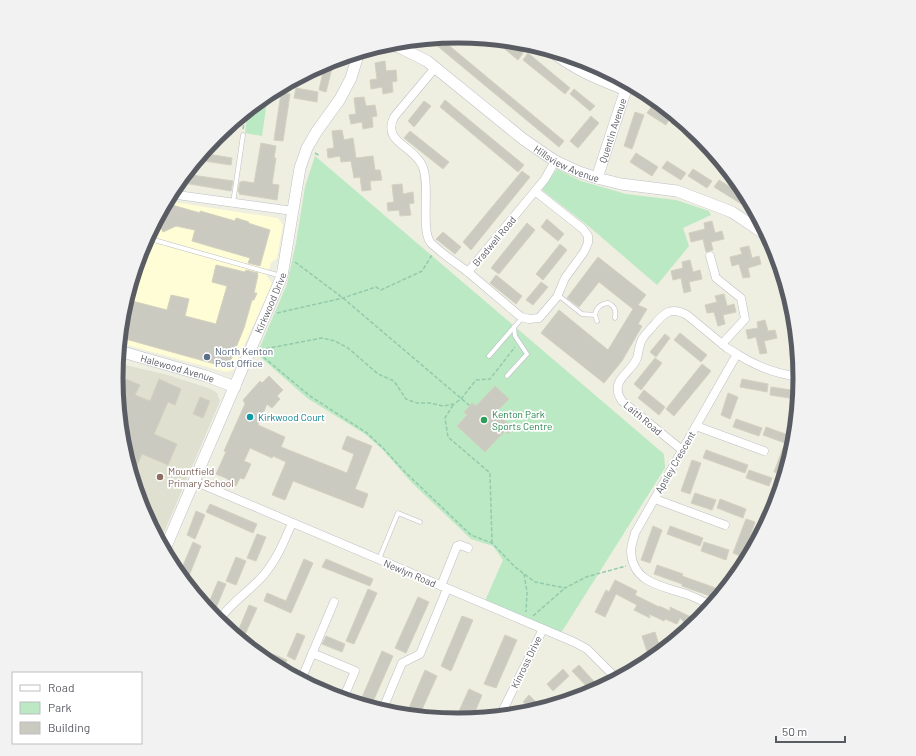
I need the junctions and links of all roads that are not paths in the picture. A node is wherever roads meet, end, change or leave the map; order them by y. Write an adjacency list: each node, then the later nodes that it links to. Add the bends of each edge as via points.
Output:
1 (407, 47): 4 (street, Hillsview Avenue)
2 (557, 58): 5 (street, via 590,78)
3 (357, 59): 13 (street, Kirkwood Drive, via 351,78 340,99 309,144 300,168)
4 (435, 68): 8 (street, Hillsview Avenue, via 523,139); 17 (street, Bradwell Road, via 394,117 390,124 391,132 414,154 426,174 427,232 430,242)
5 (621, 86)
6 (627, 88): 9 (street, Quentin Avenue)
7 (243, 135): 12 (lane)
8 (555, 161): 9 (street, Hillsview Avenue); 10 (street, Bradwell Road)
9 (597, 178): 14 (street, Hillsview Avenue, via 621,184 677,191 732,212)
10 (535, 190): 17 (street, Bradwell Road); 19 (street, via 583,229 588,236 586,247 565,278)
11 (177, 195): 12 (street)
12 (233, 203): 13 (street)
13 (292, 211): 18 (street, Kirkwood Drive)
14 (758, 230)
15 (154, 240): 18 (lane)
16 (710, 256): 25 (street, via 716,278 741,298 745,319)
17 (468, 272): 21 (street)
18 (282, 276): 31 (street, Kirkwood Drive, via 266,315 257,349)
19 (558, 295): 20 (lane, via 582,314); 21 (street, via 539,318)
20 (595, 315): 22 (lane, via 599,306 608,303 615,308); 23 (lane)
21 (523, 318): 24 (lane)
22 (615, 318)
23 (597, 321)
24 (514, 327): 28 (lane); 29 (lane, via 515,336 527,354)
25 (722, 344): 27 (street, Laith Road); 33 (street, Laith Road, via 687,315 680,311 670,311 663,314 642,338 636,360 620,379 617,387 622,401)
26 (124, 353): 31 (street, Halewood Avenue)
27 (737, 354): 30 (street, via 753,364); 32 (street, Apsley Crescent)
28 (488, 356)
29 (507, 376)
30 (793, 376)
31 (235, 387): 35 (street, Kirkwood Drive)
32 (696, 426): 33 (street, Apsley Crescent); 34 (street, Apsley Crescent)
33 (682, 450): 36 (street, Apsley Crescent)
34 (764, 451)
35 (194, 481): 37 (street, Newlyn Road); 40 (street, Kirkwood Drive)
36 (654, 499): 39 (street, Apsley Crescent); 45 (street, Apsley Crescent, via 635,533 631,550 634,564 642,577)
37 (292, 522): 42 (street, Newlyn Road); 46 (street, via 282,548 269,568)
38 (420, 522): 42 (lane, via 398,513)
39 (725, 525)
40 (167, 544)
41 (468, 548): 43 (street, via 457,546)
42 (379, 560): 43 (street, Newlyn Road)
43 (444, 588): 47 (street, Newlyn Road); 52 (street, via 420,654 402,663)
44 (334, 602): 48 (street)
45 (706, 603)
46 (222, 616)
47 (543, 629): 50 (street, Newlyn Road, via 587,649); 53 (street, Kinross Drive)
48 (312, 653): 49 (street); 51 (street, via 355,671)
49 (303, 675)
50 (613, 675)
51 (345, 693)
52 (384, 705)
53 (503, 710)

